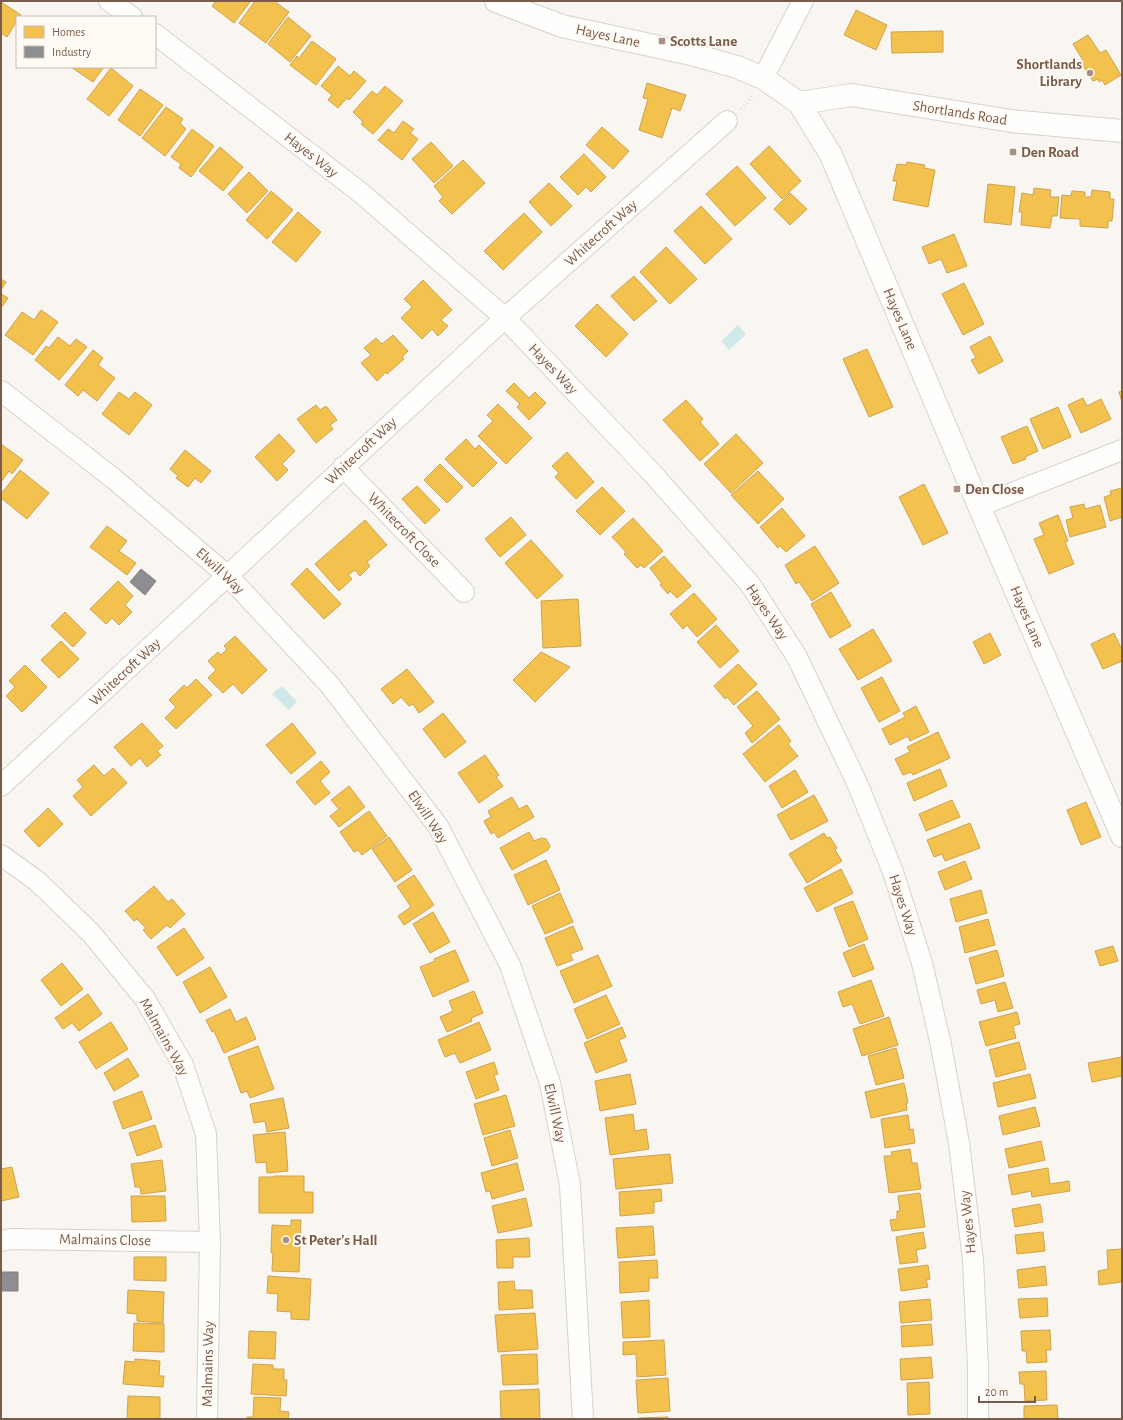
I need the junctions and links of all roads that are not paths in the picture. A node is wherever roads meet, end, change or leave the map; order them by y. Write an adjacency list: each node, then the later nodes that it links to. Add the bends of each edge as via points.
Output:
1 (109, 1): 4 (street)
2 (496, 1): 6 (main road, Hayes Lane, via 562,26 691,54 737,67)
3 (803, 1): 6 (street)
4 (131, 16)
5 (156, 35): 10 (street, Hayes Way, via 361,193)
6 (763, 78): 7 (main road, Hayes Lane)
7 (799, 103): 9 (main road, Shortlands Road, via 852,95 1011,121); 14 (main road, Hayes Lane, via 831,156)
8 (727, 121): 10 (street, Whitecroft Way)
9 (1122, 131)
10 (505, 318): 13 (street, Whitecroft Way); 24 (street, Hayes Way, via 653,474 750,584 797,657 858,785 893,872 922,963 942,1045 960,1143 973,1260)
11 (1, 390): 15 (street, Elwill Way, via 114,479)
12 (1122, 450): 14 (street)
13 (343, 467): 15 (street, Whitecroft Way); 16 (street, Whitecroft Close)
14 (980, 506): 18 (main road, Hayes Lane)
15 (228, 576): 17 (street, Whitecroft Way); 23 (street, Elwill Way, via 329,684 438,826 510,965 550,1083 570,1185)
16 (464, 592)
17 (1, 786)
18 (1122, 836)
19 (1, 855): 21 (street, Malmains Way, via 37,881 91,933 145,999 183,1065 206,1134)
20 (1, 1241): 21 (street, Malmains Close, via 11,1239)
21 (210, 1242): 22 (street, Malmains Way)
22 (207, 1419)
23 (583, 1419)
24 (978, 1419)

